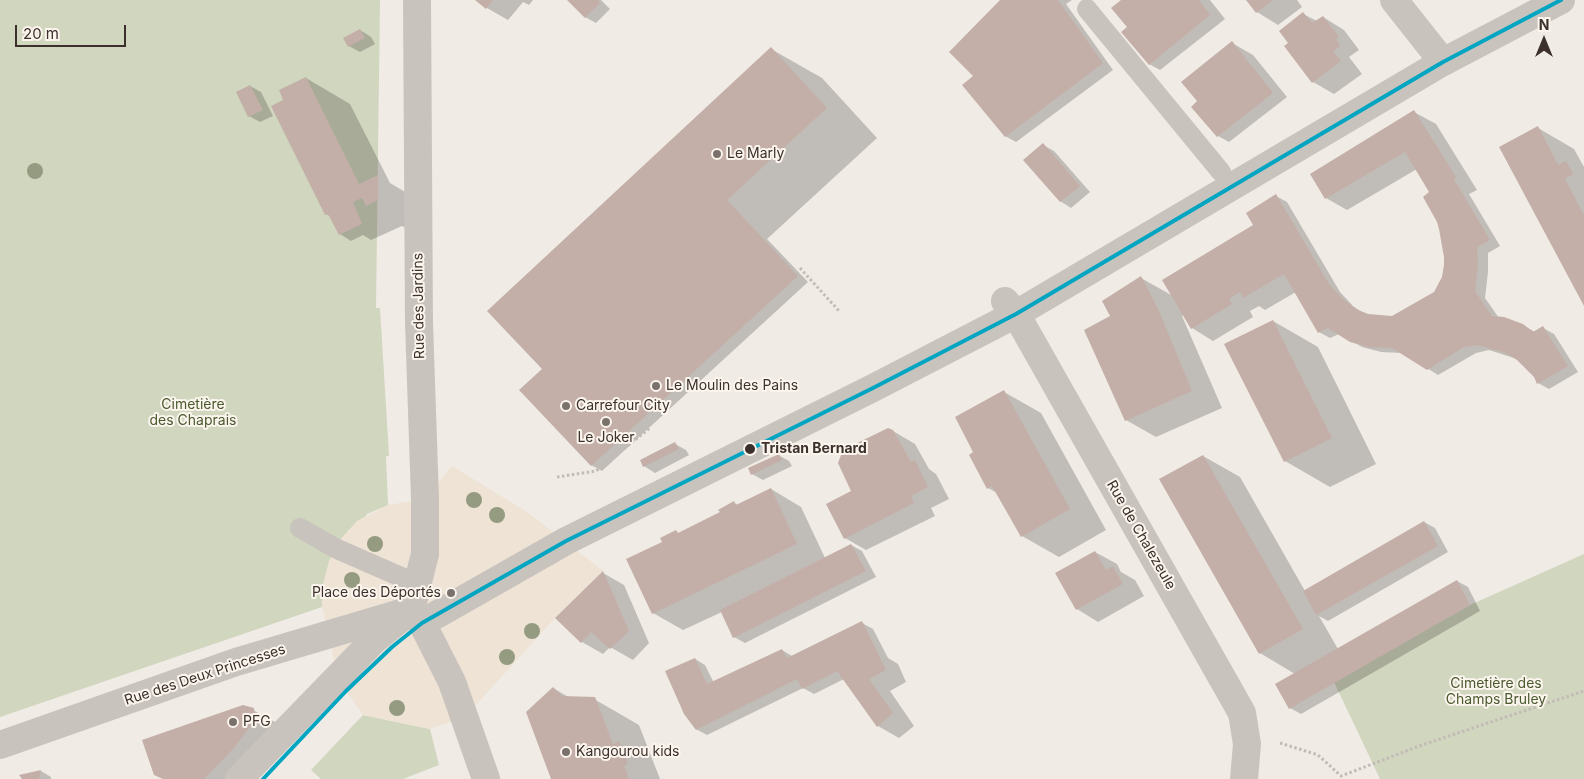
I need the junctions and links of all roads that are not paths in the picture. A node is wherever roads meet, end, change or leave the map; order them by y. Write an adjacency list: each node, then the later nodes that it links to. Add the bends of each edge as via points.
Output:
1 (417, 0): 10 (street, Rue des Jardins, via 419,323 425,499 424,554)
2 (1394, 0): 6 (street)
3 (1525, 0): 6 (street)
4 (1561, 0): 6 (street)
5 (1087, 9): 7 (lane)
6 (1438, 55): 7 (street); 8 (street)
7 (1220, 172): 8 (street)
8 (1011, 307): 11 (street, via 566,541); 15 (street, Rue de Chalezeule, via 1242,714 1247,744)
9 (300, 528): 10 (lane, via 335,548)
10 (417, 584): 11 (street, Rue des Jardins)
11 (416, 616): 12 (street, Rue des Deux Princesses, via 236,662); 13 (street, via 368,646); 14 (street, via 452,682)
12 (0, 745)
13 (239, 779)
14 (486, 779)
15 (1244, 779)

